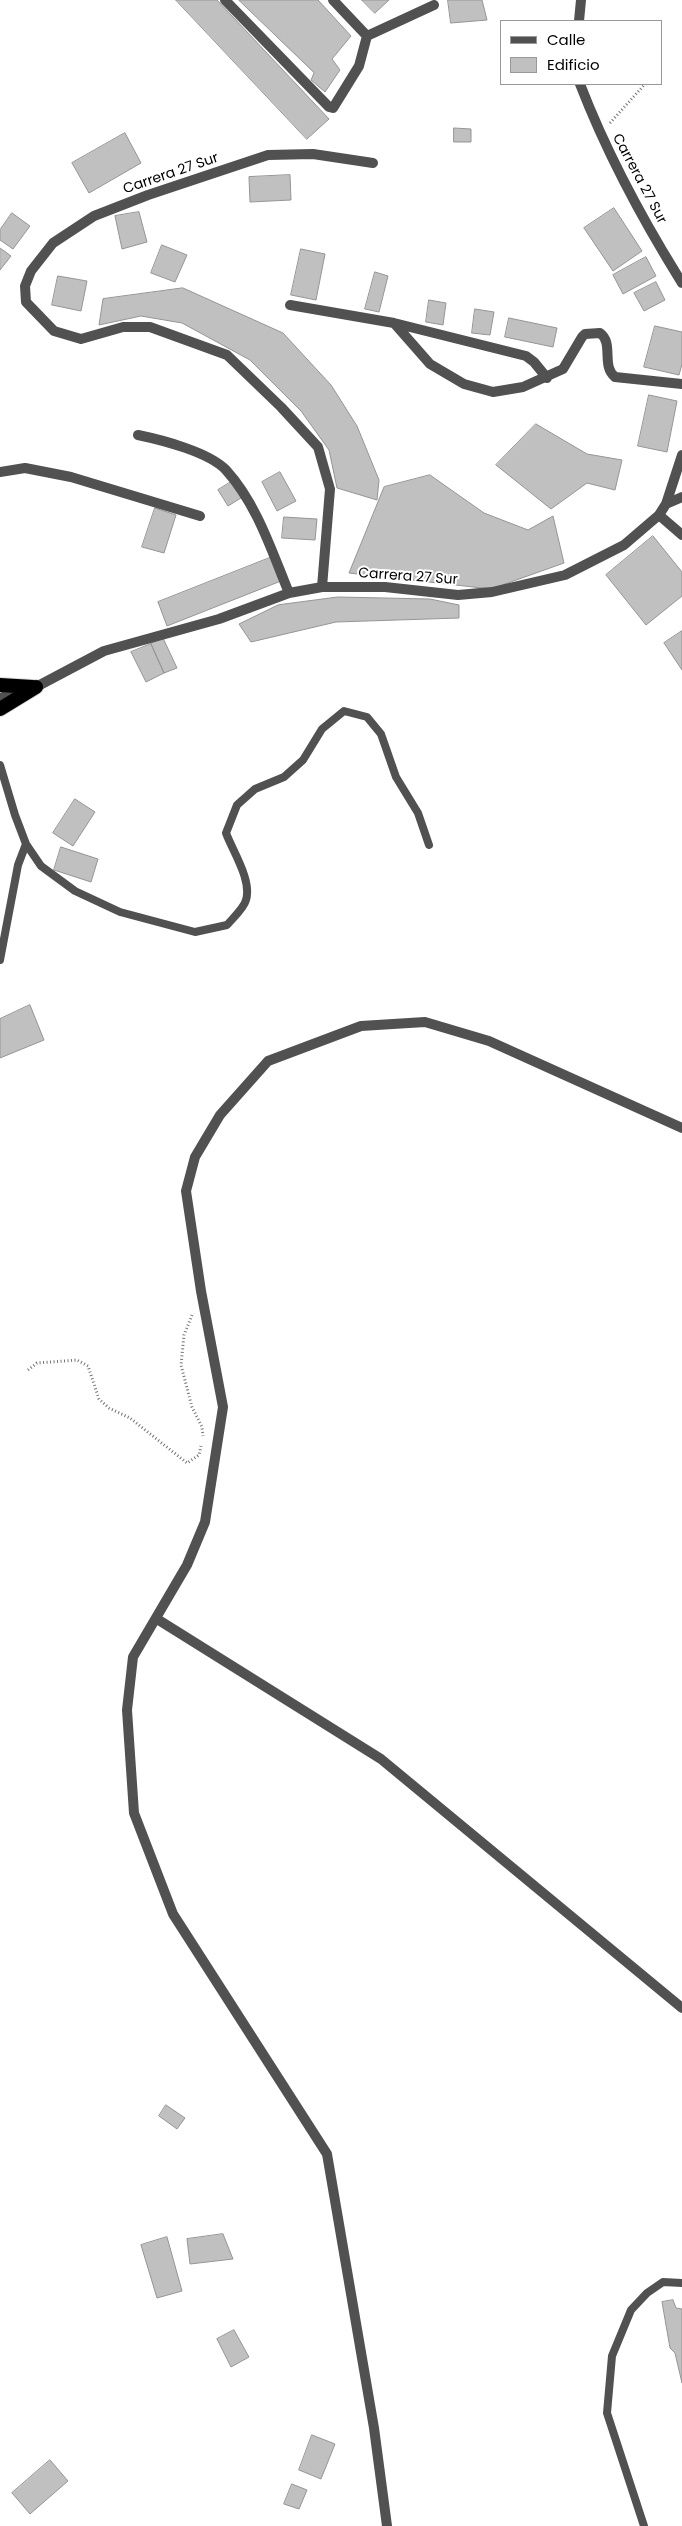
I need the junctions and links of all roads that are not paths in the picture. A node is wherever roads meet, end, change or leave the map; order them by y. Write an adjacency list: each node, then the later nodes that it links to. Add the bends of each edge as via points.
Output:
1 (225, 0): 6 (street, via 330,107 337,105 359,66)
2 (333, 0): 6 (street)
3 (581, 0): 5 (street)
4 (434, 5): 6 (street)
5 (579, 20)
6 (367, 36)
7 (580, 85): 9 (street, Carrera 27 Sur, via 600,134 641,217)
8 (374, 163): 22 (street, Carrera 27 Sur, via 312,154 268,156 94,216 53,242 24,286 26,302 54,332 81,338 123,327 150,327 227,355 318,446 330,489)
9 (682, 283)
10 (290, 305): 11 (street)
11 (394, 324): 12 (street, via 526,356); 12 (street, via 430,364 464,384 493,392)
12 (547, 378): 13 (street, via 563,369 585,334 600,333 605,338 608,370 615,378)
13 (682, 384)
14 (138, 435): 23 (street, via 208,457 226,470 255,514)
15 (682, 455): 18 (street, Carrera 27 Sur)
16 (0, 472): 20 (street, via 25,468 71,477)
17 (682, 497): 18 (street)
18 (666, 504): 19 (street, Carrera 27 Sur)
19 (659, 515): 21 (street); 22 (street, Carrera 27 Sur, via 624,545 565,575 492,592 458,595 385,587)
20 (200, 516)
21 (682, 535)
22 (322, 587): 23 (street, Carrera 27 Sur)
23 (289, 593): 25 (street, Carrera 27 Sur, via 219,619 104,651)
24 (0, 685): 25 (highway)
25 (36, 687): 26 (street, Carrera 27 Sur); 27 (highway)
26 (0, 698)
27 (0, 709)
28 (0, 765): 29 (lane)
29 (26, 844): 30 (lane, via 41,866 75,891 120,912 195,932 227,925 246,900 246,874 237,862 226,833 237,805 255,789 284,777 303,760 322,729 344,711 367,716 382,734 396,777 418,813); 31 (lane, via 18,865)
30 (429, 844)
31 (0, 960)
32 (682, 1128): 33 (street, via 489,1041 425,1022 361,1026 268,1061 220,1115 195,1157 186,1191 223,1407 205,1522 188,1565)
33 (157, 1619): 34 (street, via 381,1759); 36 (street, via 132,1658 127,1710 134,1814 173,1914 327,2154)
34 (682, 2008)
35 (682, 2283): 37 (lane, via 663,2282 631,2310 612,2356 607,2413)
36 (388, 2526)
37 (644, 2526)

